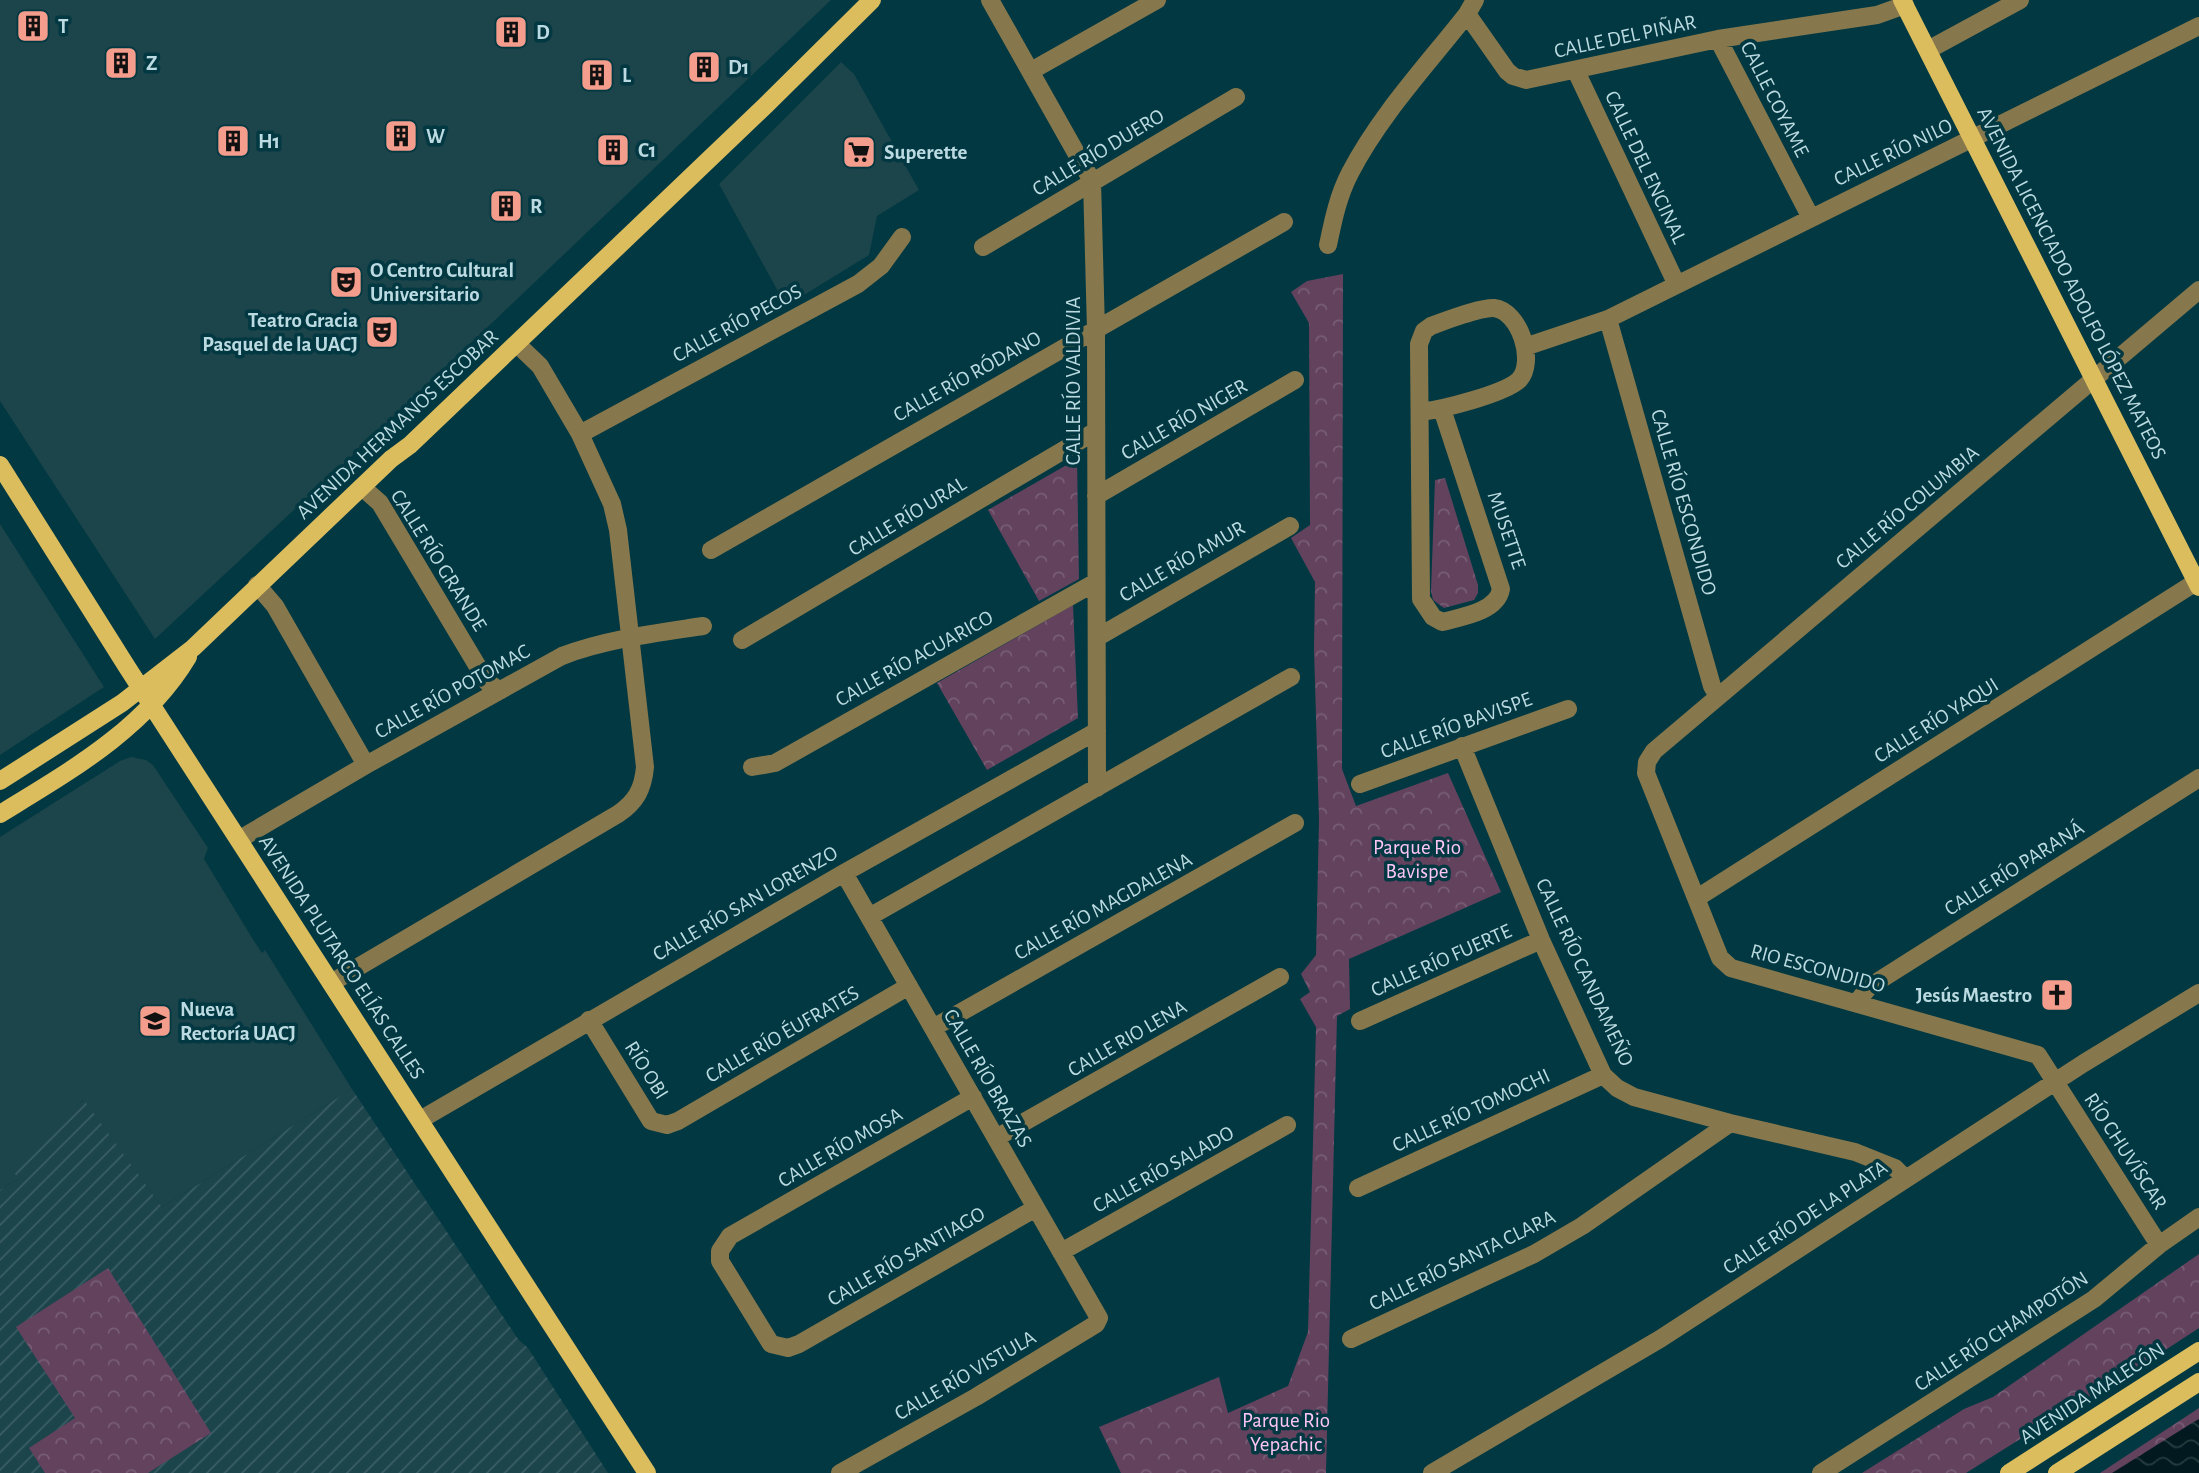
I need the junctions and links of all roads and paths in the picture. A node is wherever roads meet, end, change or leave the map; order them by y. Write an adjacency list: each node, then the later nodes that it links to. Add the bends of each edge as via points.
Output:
1 (872, 0): 24 (main road, AVENIDA HERMANOS ESCOBAR)
2 (990, 0): 10 (street, CALLE RÍO VALDIVIA)
3 (1157, 0): 10 (street)
4 (2020, 0): 9 (street)
5 (1904, 3): 8 (street, CALLE DEL PIÑAR, via 1877,15); 9 (main road, AVENIDA LICENCIADO ADOLFO LÓPEZ MATEOS)
6 (1471, 7): 11 (street, CALLE DEL PIÑAR, via 1513,76 1526,80); 18 (street, via 1366,145 1335,210)
7 (2199, 26): 13 (street, CALLE RÍO NILO)
8 (1718, 39): 11 (street, CALLE DEL PIÑAR); 15 (street, CALLE COYAME)
9 (1928, 50): 13 (main road, AVENIDA LICENCIADO ADOLFO LÓPEZ MATEOS)
10 (1031, 71): 14 (street, CALLE RÍO VALDIVIA)
11 (1576, 71): 20 (street, CALLE DEL ENCINAL)
12 (1236, 97): 14 (street, CALLE RÍO DUERO)
13 (1974, 138): 15 (street, CALLE RÍO NILO); 26 (main road, AVENIDA LICENCIADO ADOLFO LÓPEZ MATEOS)
14 (1092, 181): 19 (street, CALLE RÍO DUERO); 23 (street, CALLE RÍO VALDIVIA)
15 (1811, 218): 20 (street, CALLE RÍO NILO)
16 (1284, 222): 23 (street, CALLE RÍO RÓDANO)
17 (902, 237): 31 (street, CALLE RÍO PECOS, via 881,266 858,284)
18 (1328, 245)
19 (983, 247)
20 (1676, 283): 22 (street, CALLE RÍO NILO)
21 (2199, 290): 26 (street, CALLE RÍO COLUMBIA)
22 (1608, 319): 25 (street); 48 (street, CALLE RÍO ESCONDIDO)
23 (1096, 330): 30 (street, CALLE RÍO VALDIVIA); 36 (street, CALLE RÍO RÓDANO)
24 (517, 344): 31 (street, via 540,366); 33 (main road, AVENIDA HERMANOS ESCOBAR)
25 (1525, 347): 28 (street, via 1522,377 1512,386); 29 (street, MUSETTE, via 1507,313 1493,308 1431,326 1419,344)
26 (2095, 379): 38 (main road, AVENIDA LICENCIADO ADOLFO LÓPEZ MATEOS); 48 (street, CALLE RÍO COLUMBIA)
27 (1295, 380): 34 (street, CALLE RÍO NIGER)
28 (1442, 409): 29 (street); 29 (street, MUSETTE, via 1501,584 1500,595 1485,609 1442,622 1421,599)
29 (1421, 412)
30 (1096, 431): 34 (street, CALLE RÍO VALDIVIA); 43 (street, CALLE RÍO URAL)
31 (580, 434): 42 (street, via 612,504)
32 (0, 465): 46 (main road, AVENIDA PLUTARCO ELÍAS CALLES)
33 (362, 487): 39 (main road, AVENIDA HERMANOS ESCOBAR); 47 (street, CALLE RÍO GRANDE, via 380,503 487,682)
34 (1096, 496): 37 (street, CALLE RÍO VALDIVIA)
35 (1290, 526): 41 (street, CALLE RÍO AMUR)
36 (710, 550)
37 (1096, 582): 41 (street, CALLE RÍO VALDIVIA); 55 (street, CALLE RÍO ACUARICO, via 775,764)
38 (2198, 583): 64 (street, CALLE RÍO YAQUI)
39 (257, 585): 44 (main road, AVENIDA HERMANOS ESCOBAR); 54 (street, via 275,606)
40 (703, 626): 42 (street, CALLE RÍO POTOMAC)
41 (1098, 637): 51 (street, CALLE RÍO VALDIVIA)
42 (630, 638): 47 (street, CALLE RÍO POTOMAC, via 562,656); 68 (street, via 645,767 641,788 630,806)
43 (742, 640)
44 (194, 648): 46 (main road, AVENIDA HERMANOS ESCOBAR); 49 (main road, AVENIDA HERMANOS ESCOBAR, via 173,682)
45 (1291, 677): 59 (street)
46 (142, 688): 49 (main road, AVENIDA PLUTARCO ELÍAS CALLES); 57 (main road, AVENIDA HERMANOS ESCOBAR)
47 (500, 691): 54 (street, CALLE RÍO POTOMAC)
48 (1718, 696): 53 (street, CALLE RÍO COLUMBIA)
49 (152, 704): 60 (main road, AVENIDA HERMANOS ESCOBAR, via 104,747); 62 (main road, AVENIDA PLUTARCO ELÍAS CALLES)
50 (1568, 709): 52 (street, CALLE RÍO BAVISPE)
51 (1097, 731): 59 (street, CALLE RÍO VALDIVIA); 63 (street, CALLE RÍO SAN LORENZO)
52 (1462, 746): 58 (street, CALLE RÍO BAVISPE); 66 (street, CALLE RÍO CANDAMEÑO)
53 (1647, 762): 64 (street, RIO ESCONDIDO, via 1646,773)
54 (366, 765): 62 (street, CALLE RÍO POTOMAC)
55 (752, 767)
56 (2199, 778): 71 (street, CALLE RÍO PARANÁ, via 1869,986)
57 (0, 780)
58 (1360, 784)
59 (1097, 788): 65 (street)
60 (0, 814)
61 (1295, 823): 74 (street, CALLE RÍO MAGDALENA)
62 (240, 839): 68 (main road, AVENIDA PLUTARCO ELÍAS CALLES)
63 (844, 873): 65 (street, CALLE RÍO BRAZAS); 72 (street, CALLE RÍO SAN LORENZO)
64 (1697, 898): 71 (street, RIO ESCONDIDO, via 1724,964)
65 (869, 917): 69 (street, CALLE RÍO BRAZAS)
66 (1541, 940): 73 (street, CALLE RÍO FUERTE); 75 (street, CALLE RÍO CANDAMEÑO)
67 (1280, 977): 82 (street, CALLE RIO LENA)
68 (331, 983): 78 (main road, AVENIDA PLUTARCO ELÍAS CALLES)
69 (909, 986): 74 (street, CALLE RÍO BRAZAS); 79 (street, CALLE RÍO ÉUFRATES)
70 (2199, 993): 76 (street, CALLE RÍO DE LA PLATA)
71 (1857, 1002): 76 (street, RIO ESCONDIDO, via 2038,1055)
72 (589, 1020): 78 (street, CALLE RÍO SAN LORENZO); 79 (street, RÍO OBI, via 651,1121 667,1125)
73 (1360, 1021)
74 (933, 1028): 77 (street, CALLE RÍO BRAZAS)
75 (1603, 1074): 80 (street, CALLE RÍO CANDAMEÑO, via 1634,1097); 84 (street, CALLE RÍO TOMOCHI)
76 (2055, 1082): 83 (street, CALLE RÍO DE LA PLATA); 87 (street, RÍO CHUVÍSCAR)
77 (973, 1097): 82 (street, CALLE RÍO BRAZAS); 91 (street, CALLE RÍO MOSA, via 730,1237 720,1251 720,1261 771,1344 788,1348)
78 (420, 1120): 94 (main road, AVENIDA PLUTARCO ELÍAS CALLES)
79 (678, 1121)
80 (1730, 1123): 83 (street, CALLE RÍO CANDAMEÑO, via 1855,1152 1895,1168); 90 (street, CALLE RÍO SANTA CLARA, via 1534,1254)
81 (1287, 1125): 88 (street, CALLE RÍO SALADO)
82 (996, 1138): 85 (street, CALLE RÍO BRAZAS)
83 (1906, 1179): 96 (street, CALLE RÍO DE LA PLATA, via 1660,1339)
84 (1358, 1188)
85 (1036, 1208): 88 (street, CALLE RÍO BRAZAS); 91 (street, CALLE RÍO SANTIAGO)
86 (2199, 1217): 87 (street, CALLE RÍO CHAMPOTÓN)
87 (2159, 1245): 97 (street, CALLE RÍO CHAMPOTÓN, via 2094,1298)
88 (1061, 1252): 89 (street, CALLE RÍO BRAZAS)
89 (1092, 1307): 95 (street, CALLE RÍO VISTULA, via 1099,1318 1096,1324)
90 (1351, 1339)
91 (799, 1344)
92 (2199, 1351): 98 (main road, AVENIDA MALECÓN)
93 (2199, 1382): 99 (main road)
94 (647, 1473)
95 (840, 1473)
96 (1432, 1473)
97 (1821, 1473)
98 (2010, 1473)
99 (2057, 1473)

